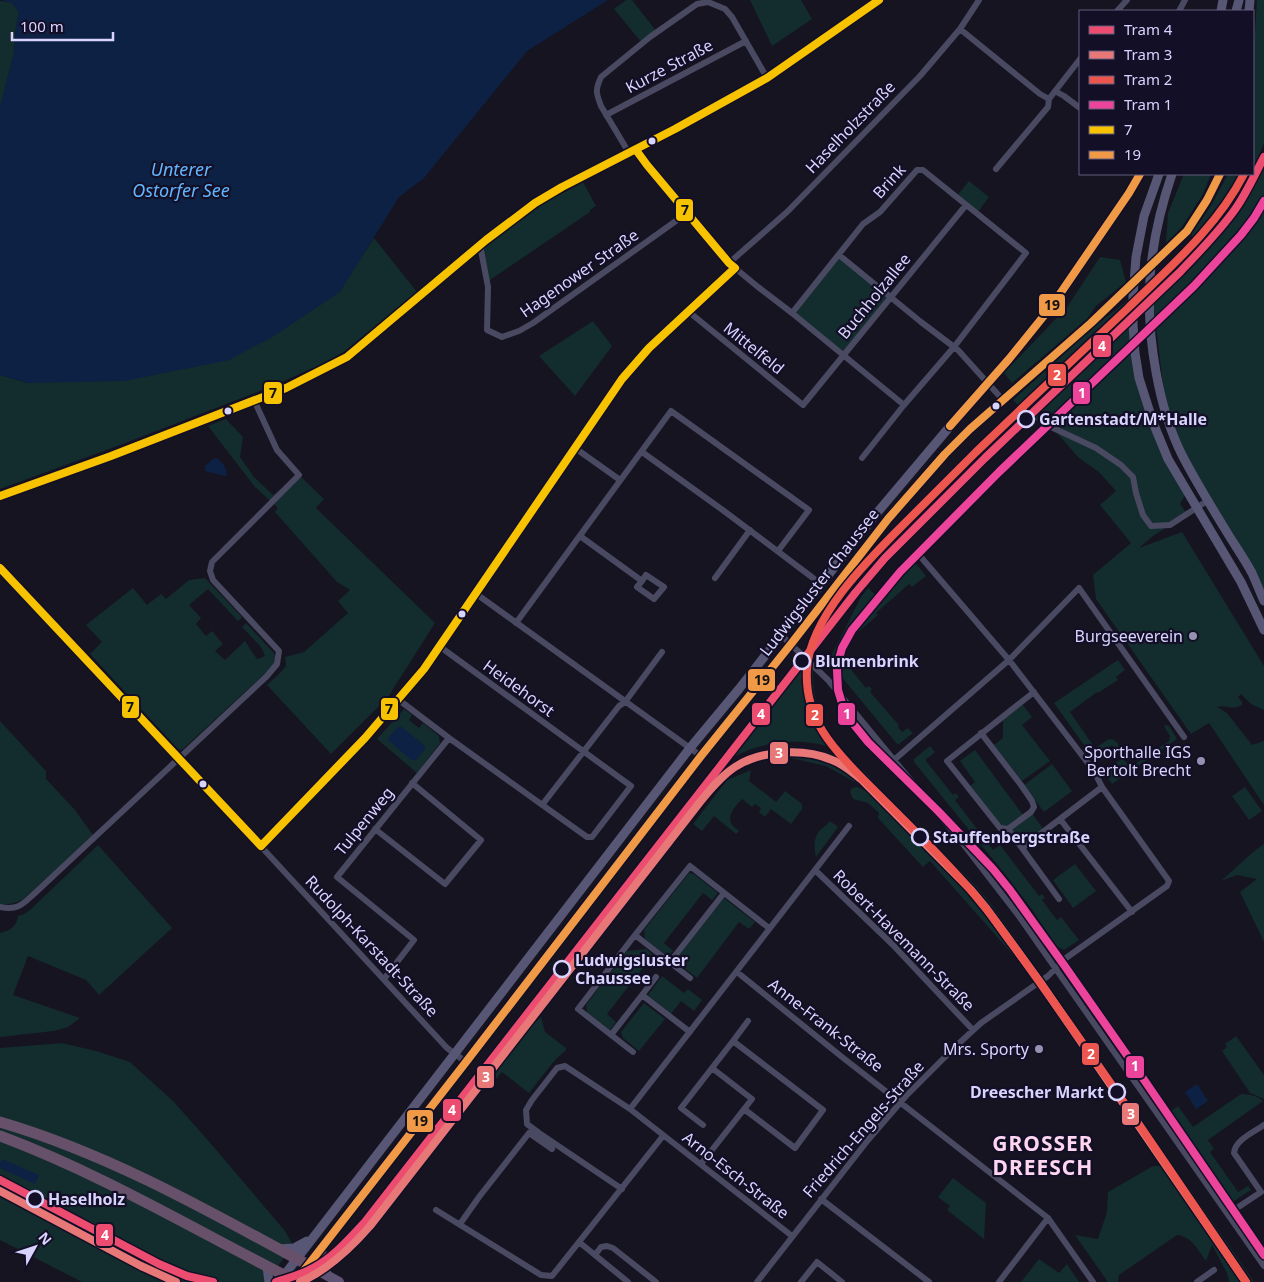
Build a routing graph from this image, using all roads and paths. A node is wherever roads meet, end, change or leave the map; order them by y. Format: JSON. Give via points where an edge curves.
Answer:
{"nodes":[{"id":1,"x":879,"y":0,"type":"edge"},
{"id":2,"x":979,"y":0,"type":"edge"},
{"id":3,"x":1127,"y":0,"type":"edge"},
{"id":4,"x":1118,"y":10,"type":"edge"},
{"id":5,"x":960,"y":29,"type":"junction"},
{"id":6,"x":746,"y":41,"type":"junction"},
{"id":7,"x":1079,"y":60,"type":"edge"},
{"id":8,"x":767,"y":78,"type":"junction"},
{"id":9,"x":1056,"y":91,"type":"junction"},
{"id":10,"x":1049,"y":99,"type":"junction"},
{"id":11,"x":1079,"y":107,"type":"edge"},
{"id":12,"x":606,"y":115,"type":"junction"},
{"id":13,"x":636,"y":150,"type":"junction"},
{"id":14,"x":629,"y":153,"type":"junction"},
{"id":15,"x":996,"y":169,"type":"dead end"},
{"id":16,"x":1139,"y":175,"type":"edge"},
{"id":17,"x":1159,"y":175,"type":"edge"},
{"id":18,"x":1172,"y":175,"type":"edge"},
{"id":19,"x":1220,"y":175,"type":"edge"},
{"id":20,"x":966,"y":205,"type":"junction"},
{"id":21,"x":687,"y":213,"type":"junction"},
{"id":22,"x":480,"y":245,"type":"junction"},
{"id":23,"x":839,"y":255,"type":"junction"},
{"id":24,"x":729,"y":263,"type":"junction"},
{"id":25,"x":735,"y":268,"type":"junction"},
{"id":26,"x":890,"y":298,"type":"junction"},
{"id":27,"x":688,"y":312,"type":"junction"},
{"id":28,"x":792,"y":313,"type":"junction"},
{"id":29,"x":954,"y":347,"type":"junction"},
{"id":30,"x":844,"y":355,"type":"junction"},
{"id":31,"x":987,"y":383,"type":"junction"},
{"id":32,"x":254,"y":400,"type":"junction"},
{"id":33,"x":1003,"y":400,"type":"junction"},
{"id":34,"x":803,"y":405,"type":"joint"},
{"id":35,"x":904,"y":405,"type":"junction"},
{"id":36,"x":1051,"y":427,"type":"dead end"},
{"id":37,"x":575,"y":448,"type":"junction"},
{"id":38,"x":642,"y":452,"type":"junction"},
{"id":39,"x":862,"y":458,"type":"dead end"},
{"id":40,"x":620,"y":480,"type":"junction"},
{"id":41,"x":0,"y":496,"type":"edge"},
{"id":42,"x":1207,"y":501,"type":"junction"},
{"id":43,"x":1196,"y":508,"type":"junction"},
{"id":44,"x":750,"y":530,"type":"junction"},
{"id":45,"x":580,"y":536,"type":"junction"},
{"id":46,"x":778,"y":551,"type":"junction"},
{"id":47,"x":920,"y":556,"type":"dead end"},
{"id":48,"x":0,"y":568,"type":"edge"},
{"id":49,"x":715,"y":578,"type":"dead end"},
{"id":50,"x":642,"y":581,"type":"dead end"},
{"id":51,"x":821,"y":584,"type":"junction"},
{"id":52,"x":475,"y":593,"type":"junction"},
{"id":53,"x":1264,"y":601,"type":"edge"},
{"id":54,"x":516,"y":623,"type":"junction"},
{"id":55,"x":1264,"y":630,"type":"edge"},
{"id":56,"x":781,"y":635,"type":"junction"},
{"id":57,"x":791,"y":644,"type":"junction"},
{"id":58,"x":439,"y":646,"type":"junction"},
{"id":59,"x":662,"y":652,"type":"dead end"},
{"id":60,"x":1009,"y":660,"type":"junction"},
{"id":61,"x":1034,"y":692,"type":"junction"},
{"id":62,"x":399,"y":700,"type":"junction"},
{"id":63,"x":625,"y":702,"type":"junction"},
{"id":64,"x":982,"y":733,"type":"junction"},
{"id":65,"x":1184,"y":737,"type":"dead end"},
{"id":66,"x":449,"y":738,"type":"junction"},
{"id":67,"x":690,"y":748,"type":"junction"},
{"id":68,"x":584,"y":751,"type":"junction"},
{"id":69,"x":701,"y":756,"type":"junction"},
{"id":70,"x":180,"y":759,"type":"junction"},
{"id":71,"x":894,"y":760,"type":"junction"},
{"id":72,"x":412,"y":783,"type":"junction"},
{"id":73,"x":1102,"y":787,"type":"junction"},
{"id":74,"x":542,"y":805,"type":"junction"},
{"id":75,"x":1060,"y":819,"type":"junction"},
{"id":76,"x":849,"y":826,"type":"dead end"},
{"id":77,"x":376,"y":829,"type":"junction"},
{"id":78,"x":1008,"y":829,"type":"junction"},
{"id":79,"x":261,"y":846,"type":"junction"},
{"id":80,"x":1022,"y":848,"type":"junction"},
{"id":81,"x":815,"y":870,"type":"junction"},
{"id":82,"x":724,"y":893,"type":"junction"},
{"id":83,"x":1060,"y":899,"type":"dead end"},
{"id":84,"x":0,"y":907,"type":"edge"},
{"id":85,"x":1132,"y":912,"type":"junction"},
{"id":86,"x":769,"y":928,"type":"junction"},
{"id":87,"x":635,"y":935,"type":"junction"},
{"id":88,"x":670,"y":962,"type":"junction"},
{"id":89,"x":1056,"y":968,"type":"junction"},
{"id":90,"x":737,"y":972,"type":"junction"},
{"id":91,"x":656,"y":977,"type":"dead end"},
{"id":92,"x":690,"y":978,"type":"dead end"},
{"id":93,"x":384,"y":979,"type":"junction"},
{"id":94,"x":642,"y":995,"type":"junction"},
{"id":95,"x":748,"y":1021,"type":"dead end"},
{"id":96,"x":973,"y":1030,"type":"junction"},
{"id":97,"x":690,"y":1032,"type":"junction"},
{"id":98,"x":611,"y":1035,"type":"junction"},
{"id":99,"x":733,"y":1041,"type":"junction"},
{"id":100,"x":633,"y":1052,"type":"dead end"},
{"id":101,"x":455,"y":1054,"type":"junction"},
{"id":102,"x":466,"y":1062,"type":"junction"},
{"id":103,"x":712,"y":1068,"type":"junction"},
{"id":104,"x":901,"y":1102,"type":"junction"},
{"id":105,"x":630,"y":1109,"type":"junction"},
{"id":106,"x":744,"y":1109,"type":"junction"},
{"id":107,"x":0,"y":1122,"type":"edge"},
{"id":108,"x":703,"y":1125,"type":"dead end"},
{"id":109,"x":1264,"y":1125,"type":"edge"},
{"id":110,"x":0,"y":1136,"type":"edge"},
{"id":111,"x":663,"y":1136,"type":"junction"},
{"id":112,"x":552,"y":1149,"type":"dead end"},
{"id":113,"x":701,"y":1164,"type":"junction"},
{"id":114,"x":622,"y":1189,"type":"junction"},
{"id":115,"x":1262,"y":1191,"type":"edge"},
{"id":116,"x":821,"y":1199,"type":"junction"},
{"id":117,"x":436,"y":1210,"type":"dead end"},
{"id":118,"x":1228,"y":1214,"type":"junction"},
{"id":119,"x":1048,"y":1218,"type":"junction"},
{"id":120,"x":460,"y":1224,"type":"junction"},
{"id":121,"x":792,"y":1236,"type":"junction"},
{"id":122,"x":312,"y":1238,"type":"junction"},
{"id":123,"x":579,"y":1242,"type":"junction"},
{"id":124,"x":322,"y":1247,"type":"junction"},
{"id":125,"x":278,"y":1249,"type":"junction"},
{"id":126,"x":595,"y":1255,"type":"junction"},
{"id":127,"x":296,"y":1259,"type":"junction"},
{"id":128,"x":308,"y":1265,"type":"junction"},
{"id":129,"x":1264,"y":1266,"type":"edge"},
{"id":130,"x":267,"y":1267,"type":"junction"},
{"id":131,"x":1214,"y":1270,"type":"dead end"},
{"id":132,"x":328,"y":1276,"type":"junction"},
{"id":133,"x":281,"y":1279,"type":"edge"},
{"id":134,"x":269,"y":1282,"type":"edge"},
{"id":135,"x":297,"y":1282,"type":"edge"},
{"id":136,"x":339,"y":1282,"type":"edge"},
{"id":137,"x":628,"y":1282,"type":"edge"},
{"id":138,"x":656,"y":1282,"type":"edge"},
{"id":139,"x":757,"y":1282,"type":"edge"},
{"id":140,"x":801,"y":1282,"type":"edge"},
{"id":141,"x":842,"y":1282,"type":"edge"},
{"id":142,"x":929,"y":1282,"type":"edge"},
{"id":143,"x":999,"y":1282,"type":"edge"},
{"id":144,"x":1093,"y":1282,"type":"edge"},
{"id":145,"x":1197,"y":1282,"type":"edge"}],
"edges":[{"from":1,"to":8,"type":"street"},
{"from":2,"to":5,"type":"street","name":"Haselholzstraße"},
{"from":3,"to":4,"type":"street"},
{"from":5,"to":10,"type":"street"},
{"from":5,"to":24,"type":"street","name":"Haselholzstraße","via":[[920,76],[787,212]]},
{"from":6,"to":8,"type":"street"},
{"from":6,"to":12,"type":"street","name":"Kurze Straße"},
{"from":6,"to":12,"type":"street","via":[[725,9],[708,2],[697,4],[650,36],[601,77],[596,93]]},
{"from":7,"to":9,"type":"street"},
{"from":8,"to":13,"type":"street"},
{"from":9,"to":10,"type":"street"},
{"from":9,"to":11,"type":"street"},
{"from":10,"to":15,"type":"street","via":[[1048,107]]},
{"from":12,"to":14,"type":"street"},
{"from":13,"to":14,"type":"street"},
{"from":13,"to":21,"type":"street"},
{"from":14,"to":22,"type":"street","via":[[535,203]]},
{"from":16,"to":31,"type":"street","name":"Ludwigsluster Chaussee","via":[[1051,307]]},
{"from":17,"to":43,"type":"street","via":[[1144,216],[1136,256],[1133,296],[1135,353],[1154,425],[1168,459]]},
{"from":18,"to":42,"type":"street","via":[[1160,212],[1151,260],[1151,341],[1167,419]]},
{"from":19,"to":33,"type":"street","name":"Ludwigsluster Chaussee","via":[[1186,231],[1091,323]]},
{"from":20,"to":23,"type":"street","name":"Brink","via":[[924,170],[917,170],[880,212],[863,224]]},
{"from":20,"to":26,"type":"street","name":"Buchholzallee"},
{"from":20,"to":29,"type":"street","name":"Brink","via":[[1026,254]]},
{"from":21,"to":22,"type":"street","name":"Hagenower Straße","via":[[533,323],[502,337],[487,330],[488,287]]},
{"from":21,"to":24,"type":"street"},
{"from":22,"to":32,"type":"street","via":[[347,357],[286,388]]},
{"from":23,"to":26,"type":"street"},
{"from":23,"to":28,"type":"street","name":"Brink"},
{"from":24,"to":25,"type":"street"},
{"from":25,"to":27,"type":"street"},
{"from":25,"to":28,"type":"street"},
{"from":26,"to":29,"type":"street"},
{"from":26,"to":30,"type":"street","name":"Buchholzallee"},
{"from":27,"to":34,"type":"street","name":"Mittelfeld"},
{"from":27,"to":37,"type":"street","via":[[649,348],[622,379]]},
{"from":28,"to":30,"type":"street"},
{"from":29,"to":31,"type":"street"},
{"from":29,"to":35,"type":"street"},
{"from":30,"to":34,"type":"street","name":"Buchholzallee"},
{"from":30,"to":35,"type":"street"},
{"from":31,"to":33,"type":"street"},
{"from":31,"to":51,"type":"street","name":"Ludwigsluster Chaussee"},
{"from":32,"to":41,"type":"street"},
{"from":32,"to":70,"type":"street","via":[[277,450],[299,475],[212,562],[210,571],[213,580],[279,651],[277,664]]},
{"from":33,"to":57,"type":"street","name":"Ludwigsluster Chaussee","via":[[964,436],[888,518]]},
{"from":35,"to":39,"type":"street"},
{"from":36,"to":43,"type":"street","via":[[1096,448],[1121,465],[1133,477],[1142,515],[1151,526],[1170,525]]},
{"from":37,"to":40,"type":"street"},
{"from":37,"to":52,"type":"street"},
{"from":38,"to":40,"type":"street"},
{"from":38,"to":44,"type":"street"},
{"from":38,"to":46,"type":"street","via":[[671,412],[809,510]]},
{"from":40,"to":45,"type":"street"},
{"from":42,"to":43,"type":"street"},
{"from":42,"to":53,"type":"street","via":[[1251,572]]},
{"from":43,"to":55,"type":"street","via":[[1241,582]]},
{"from":44,"to":46,"type":"street"},
{"from":44,"to":49,"type":"street"},
{"from":45,"to":50,"type":"street"},
{"from":45,"to":54,"type":"street"},
{"from":46,"to":51,"type":"street"},
{"from":47,"to":60,"type":"street"},
{"from":48,"to":70,"type":"street","name":"Rudolph-Karstadt-Straße"},
{"from":51,"to":56,"type":"street","name":"Ludwigsluster Chaussee"},
{"from":52,"to":54,"type":"street"},
{"from":52,"to":58,"type":"street"},
{"from":54,"to":63,"type":"street"},
{"from":56,"to":57,"type":"street"},
{"from":56,"to":67,"type":"street","name":"Ludwigsluster Chaussee"},
{"from":57,"to":69,"type":"street","name":"Ludwigsluster Chaussee"},
{"from":57,"to":71,"type":"street","via":[[828,680]]},
{"from":58,"to":62,"type":"street"},
{"from":58,"to":68,"type":"street","name":"Heidehorst"},
{"from":59,"to":63,"type":"street"},
{"from":60,"to":61,"type":"street"},
{"from":60,"to":65,"type":"street","via":[[1079,588]]},
{"from":60,"to":71,"type":"street"},
{"from":61,"to":64,"type":"street"},
{"from":61,"to":73,"type":"street","via":[[1094,771]]},
{"from":62,"to":66,"type":"street"},
{"from":62,"to":79,"type":"street","via":[[343,763]]},
{"from":63,"to":67,"type":"street"},
{"from":63,"to":68,"type":"street"},
{"from":64,"to":78,"type":"street","via":[[1034,807]]},
{"from":64,"to":78,"type":"street","via":[[947,761],[1000,828]]},
{"from":66,"to":72,"type":"street","name":"Tulpenweg"},
{"from":66,"to":74,"type":"street","name":"Heidehorst"},
{"from":67,"to":69,"type":"street"},
{"from":67,"to":101,"type":"street","name":"Ludwigsluster Chaussee"},
{"from":68,"to":74,"type":"street"},
{"from":68,"to":74,"type":"street","name":"Heidehorst","via":[[631,786],[592,837],[587,837]]},
{"from":69,"to":102,"type":"street","name":"Ludwigsluster Chaussee"},
{"from":70,"to":79,"type":"street","name":"Rudolph-Karstadt-Straße"},
{"from":70,"to":84,"type":"street","via":[[27,900],[14,908]]},
{"from":71,"to":89,"type":"street","via":[[1018,915]]},
{"from":72,"to":77,"type":"street","name":"Tulpenweg"},
{"from":72,"to":77,"type":"street","via":[[481,840],[445,884]]},
{"from":73,"to":75,"type":"street"},
{"from":73,"to":85,"type":"street","name":"Friedrich-Engels-Straße","via":[[1170,881]]},
{"from":75,"to":80,"type":"street"},
{"from":75,"to":85,"type":"street"},
{"from":76,"to":81,"type":"street"},
{"from":77,"to":93,"type":"street","name":"Tulpenweg","via":[[337,877],[414,940]]},
{"from":78,"to":80,"type":"street"},
{"from":79,"to":93,"type":"street","name":"Rudolph-Karstadt-Straße"},
{"from":80,"to":83,"type":"street"},
{"from":81,"to":86,"type":"street"},
{"from":81,"to":96,"type":"street","name":"Robert-Havemann-Straße","via":[[892,944]]},
{"from":82,"to":86,"type":"street"},
{"from":82,"to":87,"type":"street","via":[[690,866]]},
{"from":82,"to":88,"type":"street"},
{"from":85,"to":89,"type":"street","name":"Friedrich-Engels-Straße"},
{"from":86,"to":90,"type":"street"},
{"from":87,"to":88,"type":"street"},
{"from":87,"to":98,"type":"street","via":[[578,1009]]},
{"from":88,"to":92,"type":"street"},
{"from":89,"to":96,"type":"street","name":"Friedrich-Engels-Straße"},
{"from":89,"to":118,"type":"street"},
{"from":90,"to":97,"type":"street"},
{"from":90,"to":104,"type":"street","name":"Anne-Frank-Straße"},
{"from":91,"to":94,"type":"street"},
{"from":93,"to":101,"type":"street","name":"Rudolph-Karstadt-Straße"},
{"from":94,"to":97,"type":"street"},
{"from":94,"to":98,"type":"street"},
{"from":95,"to":99,"type":"street"},
{"from":96,"to":104,"type":"street","name":"Friedrich-Engels-Straße"},
{"from":97,"to":105,"type":"street"},
{"from":98,"to":100,"type":"street"},
{"from":99,"to":103,"type":"street"},
{"from":99,"to":106,"type":"street","via":[[823,1110],[794,1148]]},
{"from":101,"to":102,"type":"street","name":"Rudolph-Karstadt-Straße"},
{"from":101,"to":122,"type":"street","name":"Ludwigsluster Chaussee"},
{"from":102,"to":124,"type":"street","name":"Ludwigsluster Chaussee"},
{"from":103,"to":106,"type":"street","via":[[752,1099]]},
{"from":103,"to":108,"type":"street","via":[[681,1108]]},
{"from":104,"to":116,"type":"street","name":"Friedrich-Engels-Straße"},
{"from":104,"to":119,"type":"street","name":"Anne-Frank-Straße"},
{"from":105,"to":111,"type":"street","name":"Arno-Esch-Straße"},
{"from":105,"to":114,"type":"street","name":"Arno-Esch-Straße","via":[[565,1066],[557,1068],[526,1110],[527,1124]]},
{"from":106,"to":113,"type":"street"},
{"from":107,"to":125,"type":"highway","via":[[102,1158]]},
{"from":109,"to":115,"type":"street","via":[[1239,1142],[1234,1153]]},
{"from":110,"to":130,"type":"highway","via":[[114,1186]]},
{"from":111,"to":113,"type":"street","name":"Arno-Esch-Straße"},
{"from":111,"to":114,"type":"street","name":"Arno-Esch-Straße"},
{"from":112,"to":120,"type":"street","via":[[529,1133]]},
{"from":113,"to":121,"type":"street","name":"Arno-Esch-Straße"},
{"from":114,"to":123,"type":"street"},
{"from":115,"to":118,"type":"street"},
{"from":116,"to":121,"type":"street","name":"Friedrich-Engels-Straße"},
{"from":116,"to":142,"type":"street"},
{"from":117,"to":120,"type":"street"},
{"from":118,"to":129,"type":"street"},
{"from":119,"to":143,"type":"street"},
{"from":119,"to":144,"type":"street","name":"Anne-Frank-Straße"},
{"from":120,"to":123,"type":"street","via":[[541,1275],[552,1276]]},
{"from":121,"to":139,"type":"street","name":"Friedrich-Engels-Straße"},
{"from":122,"to":125,"type":"street","via":[[294,1248]]},
{"from":122,"to":127,"type":"street","name":"Ludwigsluster Chaussee"},
{"from":123,"to":126,"type":"street"},
{"from":124,"to":128,"type":"street","name":"Ludwigsluster Chaussee"},
{"from":124,"to":132,"type":"street","via":[[322,1262]]},
{"from":125,"to":127,"type":"highway"},
{"from":126,"to":137,"type":"street"},
{"from":126,"to":138,"type":"street","via":[[601,1247],[613,1248]]},
{"from":127,"to":128,"type":"highway"},
{"from":127,"to":133,"type":"street","name":"Ludwigsluster Chaussee"},
{"from":128,"to":132,"type":"main road"},
{"from":128,"to":135,"type":"main road","name":"Ludwigsluster Chaussee"},
{"from":130,"to":133,"type":"highway"},
{"from":130,"to":134,"type":"street"},
{"from":131,"to":145,"type":"street"},
{"from":132,"to":136,"type":"main road"},
{"from":133,"to":135,"type":"main road"},
{"from":140,"to":141,"type":"street","via":[[817,1262]]}]}
